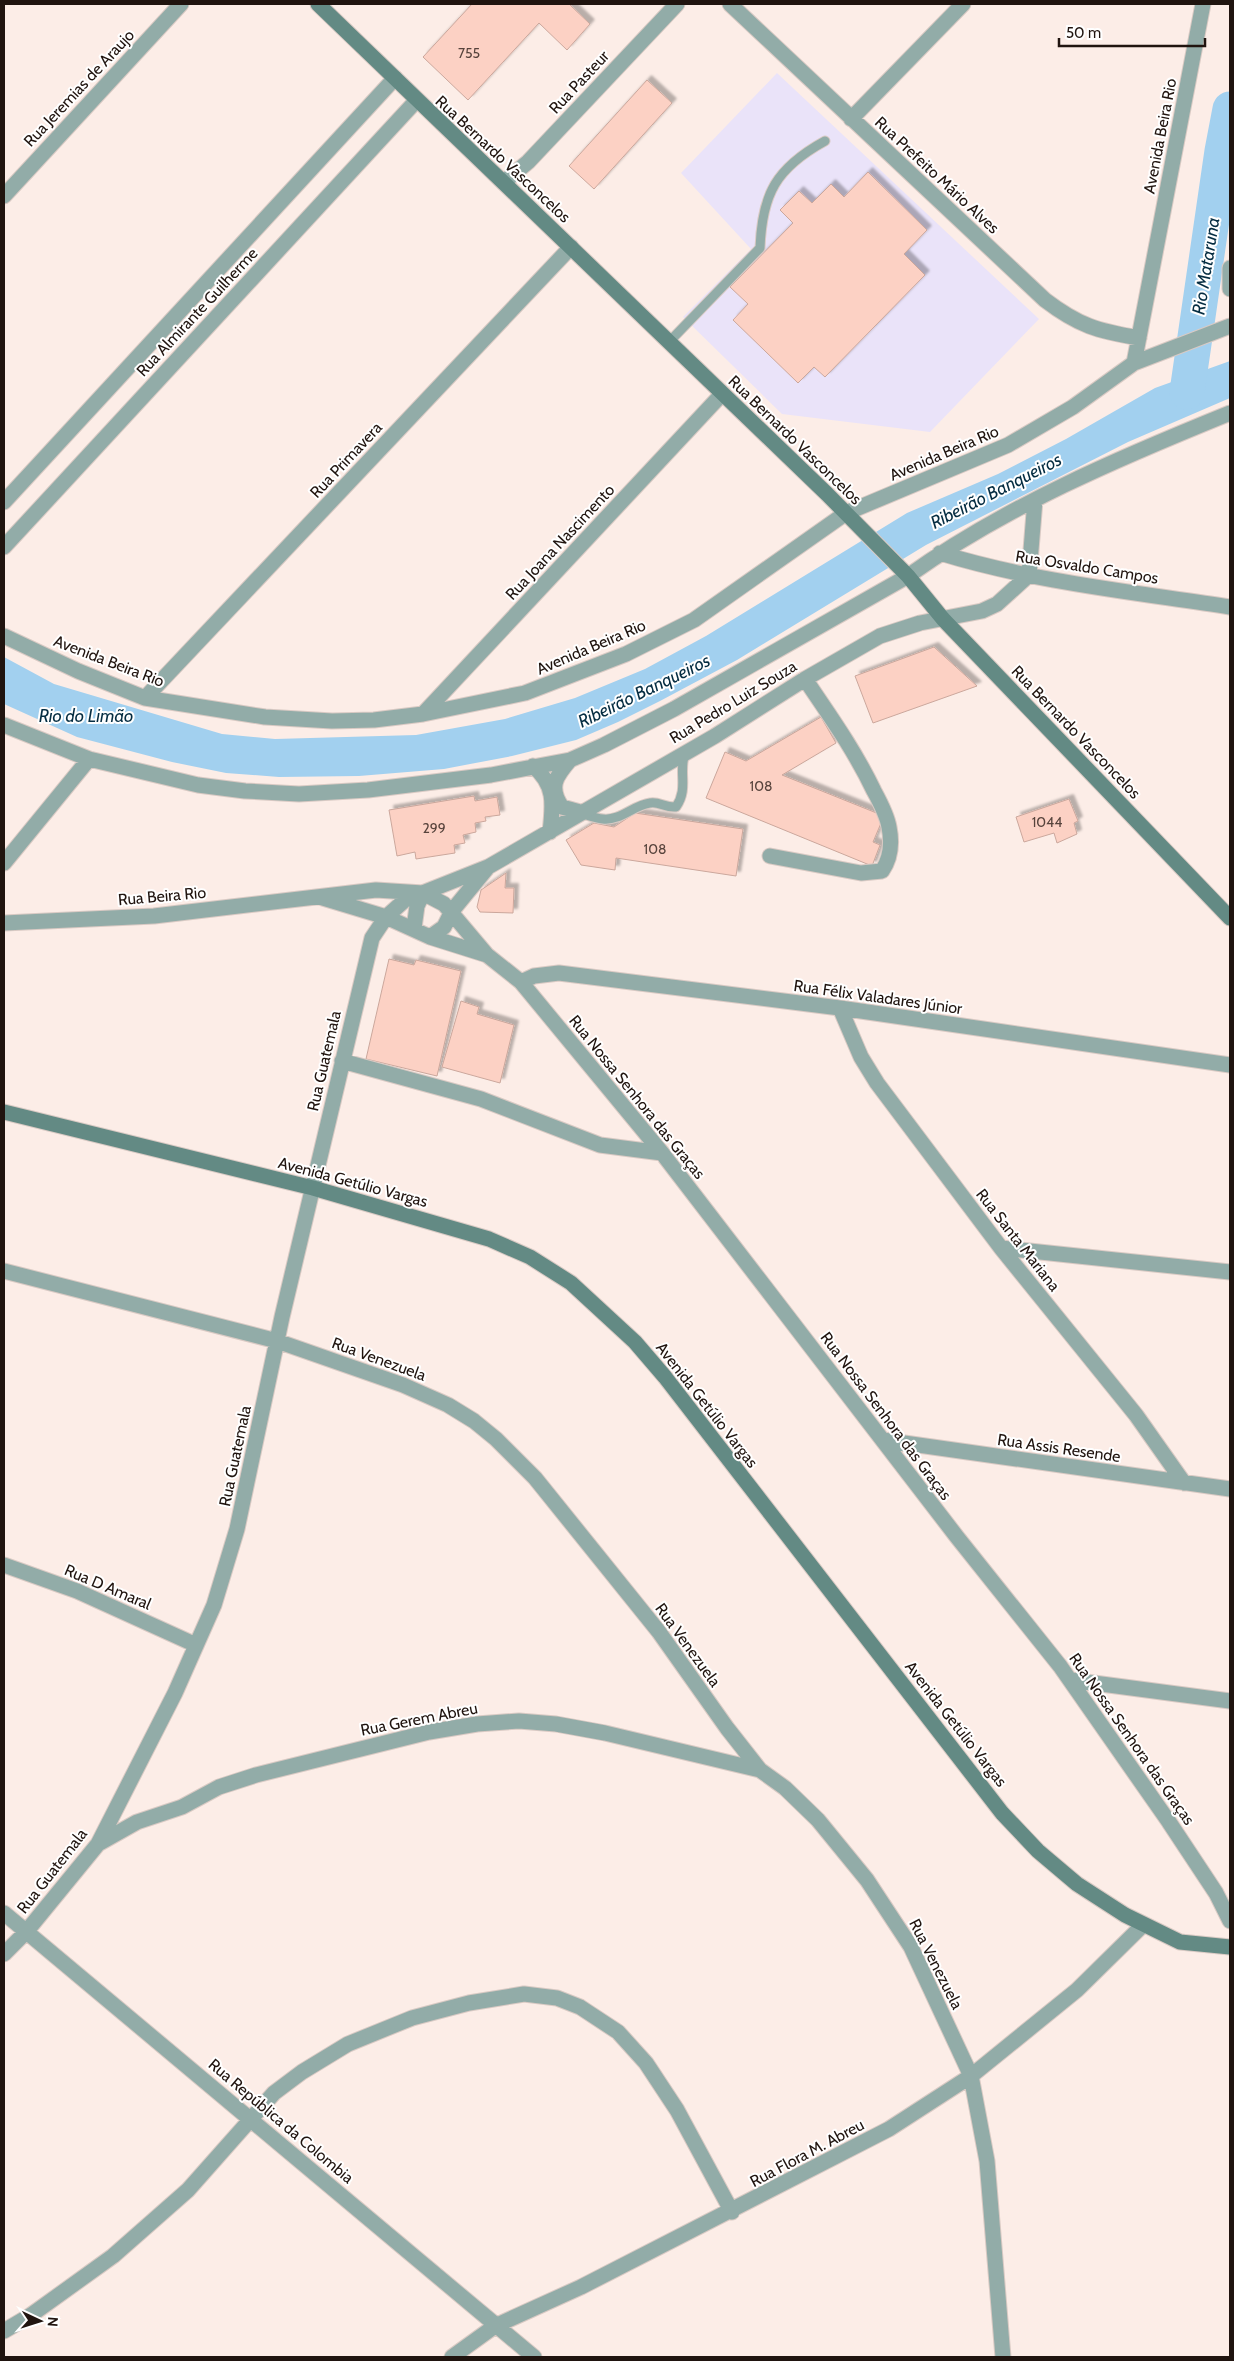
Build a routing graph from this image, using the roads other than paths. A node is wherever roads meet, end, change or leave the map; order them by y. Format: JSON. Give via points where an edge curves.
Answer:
{"nodes":[{"id":1,"x":181,"y":4,"type":"edge"},
{"id":2,"x":318,"y":4,"type":"edge"},
{"id":3,"x":676,"y":4,"type":"edge"},
{"id":4,"x":730,"y":4,"type":"edge"},
{"id":5,"x":963,"y":4,"type":"edge"},
{"id":6,"x":1203,"y":4,"type":"edge"},
{"id":7,"x":395,"y":78,"type":"junction"},
{"id":8,"x":416,"y":101,"type":"junction"},
{"id":9,"x":851,"y":119,"type":"junction"},
{"id":10,"x":825,"y":141,"type":"dead end"},
{"id":11,"x":504,"y":182,"type":"junction"},
{"id":12,"x":4,"y":196,"type":"edge"},
{"id":13,"x":571,"y":247,"type":"junction"},
{"id":14,"x":1230,"y":268,"type":"edge"},
{"id":15,"x":1230,"y":289,"type":"edge"},
{"id":16,"x":1226,"y":328,"type":"edge"},
{"id":17,"x":1139,"y":338,"type":"junction"},
{"id":18,"x":669,"y":342,"type":"junction"},
{"id":19,"x":1134,"y":363,"type":"junction"},
{"id":20,"x":722,"y":394,"type":"junction"},
{"id":21,"x":1230,"y":413,"type":"edge"},
{"id":22,"x":1035,"y":500,"type":"junction"},
{"id":23,"x":4,"y":502,"type":"edge"},
{"id":24,"x":846,"y":513,"type":"junction"},
{"id":25,"x":4,"y":547,"type":"edge"},
{"id":26,"x":940,"y":553,"type":"junction"},
{"id":27,"x":905,"y":572,"type":"junction"},
{"id":28,"x":1029,"y":575,"type":"junction"},
{"id":29,"x":1230,"y":607,"type":"edge"},
{"id":30,"x":943,"y":619,"type":"junction"},
{"id":31,"x":4,"y":636,"type":"edge"},
{"id":32,"x":805,"y":679,"type":"junction"},
{"id":33,"x":145,"y":698,"type":"junction"},
{"id":34,"x":423,"y":714,"type":"junction"},
{"id":35,"x":4,"y":725,"type":"edge"},
{"id":36,"x":694,"y":747,"type":"junction"},
{"id":37,"x":89,"y":759,"type":"junction"},
{"id":38,"x":570,"y":760,"type":"junction"},
{"id":39,"x":533,"y":766,"type":"junction"},
{"id":40,"x":580,"y":812,"type":"junction"},
{"id":41,"x":550,"y":832,"type":"junction"},
{"id":42,"x":770,"y":856,"type":"dead end"},
{"id":43,"x":4,"y":863,"type":"edge"},
{"id":44,"x":488,"y":866,"type":"junction"},
{"id":45,"x":423,"y":893,"type":"junction"},
{"id":46,"x":322,"y":898,"type":"junction"},
{"id":47,"x":452,"y":911,"type":"junction"},
{"id":48,"x":386,"y":917,"type":"junction"},
{"id":49,"x":1230,"y":918,"type":"edge"},
{"id":50,"x":4,"y":923,"type":"edge"},
{"id":51,"x":414,"y":928,"type":"junction"},
{"id":52,"x":430,"y":937,"type":"junction"},
{"id":53,"x":487,"y":955,"type":"junction"},
{"id":54,"x":521,"y":982,"type":"junction"},
{"id":55,"x":840,"y":1008,"type":"junction"},
{"id":56,"x":342,"y":1061,"type":"junction"},
{"id":57,"x":1230,"y":1065,"type":"edge"},
{"id":58,"x":4,"y":1112,"type":"edge"},
{"id":59,"x":662,"y":1153,"type":"junction"},
{"id":60,"x":313,"y":1188,"type":"junction"},
{"id":61,"x":1002,"y":1248,"type":"junction"},
{"id":62,"x":4,"y":1271,"type":"edge"},
{"id":63,"x":1230,"y":1272,"type":"edge"},
{"id":64,"x":277,"y":1341,"type":"junction"},
{"id":65,"x":883,"y":1440,"type":"junction"},
{"id":66,"x":1184,"y":1484,"type":"junction"},
{"id":67,"x":1230,"y":1489,"type":"edge"},
{"id":68,"x":4,"y":1565,"type":"edge"},
{"id":69,"x":196,"y":1645,"type":"junction"},
{"id":70,"x":1071,"y":1680,"type":"junction"},
{"id":71,"x":1230,"y":1701,"type":"edge"},
{"id":72,"x":760,"y":1770,"type":"junction"},
{"id":73,"x":98,"y":1844,"type":"junction"},
{"id":74,"x":4,"y":1913,"type":"edge"},
{"id":75,"x":1230,"y":1921,"type":"edge"},
{"id":76,"x":1143,"y":1925,"type":"junction"},
{"id":77,"x":26,"y":1932,"type":"junction"},
{"id":78,"x":1230,"y":1947,"type":"edge"},
{"id":79,"x":4,"y":1954,"type":"edge"},
{"id":80,"x":971,"y":2076,"type":"junction"},
{"id":81,"x":251,"y":2118,"type":"junction"},
{"id":82,"x":732,"y":2212,"type":"junction"},
{"id":83,"x":495,"y":2326,"type":"junction"},
{"id":84,"x":4,"y":2331,"type":"edge"},
{"id":85,"x":1001,"y":2356,"type":"edge"},
{"id":86,"x":452,"y":2357,"type":"edge"},
{"id":87,"x":534,"y":2357,"type":"edge"}],
"edges":[{"from":1,"to":12,"type":"street","name":"Rua Jeremias de Araujo"},
{"from":2,"to":7,"type":"main road","name":"Rua Bernardo Vasconcelos"},
{"from":3,"to":11,"type":"street","name":"Rua Pasteur","via":[[528,162]]},
{"from":4,"to":9,"type":"street","name":"Rua Prefeito Mário Alves"},
{"from":5,"to":9,"type":"street"},
{"from":6,"to":17,"type":"street","name":"Avenida Beira Rio"},
{"from":7,"to":8,"type":"main road","name":"Rua Bernardo Vasconcelos"},
{"from":7,"to":23,"type":"street","name":"Rua Almirante Guilherme"},
{"from":8,"to":11,"type":"main road","name":"Rua Bernardo Vasconcelos"},
{"from":8,"to":25,"type":"street","name":"Rua Almirante Guilherme"},
{"from":9,"to":17,"type":"street","name":"Rua Prefeito Mário Alves","via":[[1067,317],[1087,327]]},
{"from":10,"to":18,"type":"lane","via":[[800,155],[770,190],[761,221],[760,248]]},
{"from":11,"to":13,"type":"main road","name":"Rua Bernardo Vasconcelos"},
{"from":13,"to":18,"type":"main road","name":"Rua Bernardo Vasconcelos"},
{"from":13,"to":33,"type":"street","name":"Rua Primavera"},
{"from":14,"to":15,"type":"street"},
{"from":16,"to":19,"type":"street","name":"Avenida Beira Rio"},
{"from":17,"to":19,"type":"street","name":"Avenida Beira Rio"},
{"from":18,"to":20,"type":"main road","name":"Rua Bernardo Vasconcelos"},
{"from":19,"to":24,"type":"street","name":"Avenida Beira Rio","via":[[1073,407],[1008,445]]},
{"from":20,"to":24,"type":"main road","name":"Rua Bernardo Vasconcelos"},
{"from":20,"to":34,"type":"street","name":"Rua Joana Nascimento"},
{"from":21,"to":22,"type":"street","via":[[1156,443]]},
{"from":22,"to":26,"type":"street"},
{"from":22,"to":28,"type":"street"},
{"from":24,"to":27,"type":"main road","name":"Rua Bernardo Vasconcelos"},
{"from":24,"to":34,"type":"street","name":"Avenida Beira Rio","via":[[694,620],[626,654],[525,693]]},
{"from":26,"to":27,"type":"street"},
{"from":26,"to":28,"type":"street","name":"Rua Osvaldo Campos"},
{"from":27,"to":30,"type":"main road","name":"Rua Bernardo Vasconcelos"},
{"from":27,"to":38,"type":"street","via":[[674,709]]},
{"from":28,"to":29,"type":"street","name":"Rua Osvaldo Campos"},
{"from":28,"to":30,"type":"street","name":"Rua Pedro Luiz Souza","via":[[997,604],[982,611]]},
{"from":30,"to":32,"type":"street","name":"Rua Pedro Luiz Souza","via":[[880,636]]},
{"from":30,"to":49,"type":"main road","name":"Rua Bernardo Vasconcelos"},
{"from":31,"to":33,"type":"street","name":"Avenida Beira Rio"},
{"from":32,"to":36,"type":"street","name":"Rua Pedro Luiz Souza"},
{"from":32,"to":42,"type":"street","via":[[860,763],[889,825],[891,849],[882,871],[862,873]]},
{"from":33,"to":34,"type":"street","name":"Avenida Beira Rio","via":[[265,717],[340,721]]},
{"from":35,"to":37,"type":"street"},
{"from":36,"to":40,"type":"street","name":"Rua Pedro Luiz Souza"},
{"from":36,"to":40,"type":"lane","via":[[684,753],[683,798],[676,808],[650,803],[616,818],[603,820]]},
{"from":37,"to":39,"type":"street","via":[[198,785],[299,794],[421,785]]},
{"from":37,"to":43,"type":"street"},
{"from":38,"to":39,"type":"street"},
{"from":38,"to":40,"type":"street","via":[[557,775],[554,790],[562,807]]},
{"from":39,"to":41,"type":"street","via":[[544,774],[551,791]]},
{"from":40,"to":41,"type":"street","name":"Rua Pedro Luiz Souza"},
{"from":41,"to":44,"type":"street","name":"Rua Beira Rio"},
{"from":44,"to":45,"type":"street","name":"Rua Beira Rio"},
{"from":44,"to":47,"type":"street","name":"Rua Beira Rio"},
{"from":45,"to":46,"type":"street","name":"Rua Beira Rio","via":[[376,890]]},
{"from":45,"to":47,"type":"street","name":"Rua Beira Rio"},
{"from":45,"to":48,"type":"street","name":"Rua Beira Rio","via":[[405,900]]},
{"from":45,"to":51,"type":"street","via":[[417,906]]},
{"from":46,"to":48,"type":"street","name":"Rua Beira Rio"},
{"from":46,"to":50,"type":"street","name":"Rua Beira Rio","via":[[154,916]]},
{"from":47,"to":52,"type":"street","name":"Rua Beira Rio","via":[[444,927]]},
{"from":47,"to":53,"type":"street","name":"Rua Nossa Senhora das Graças"},
{"from":48,"to":51,"type":"street","name":"Rua Beira Rio"},
{"from":48,"to":56,"type":"street","name":"Rua Guatemala","via":[[372,938]]},
{"from":51,"to":52,"type":"street","name":"Rua Beira Rio"},
{"from":52,"to":53,"type":"street","name":"Rua Nossa Senhora das Graças"},
{"from":53,"to":54,"type":"street","name":"Rua Nossa Senhora das Graças"},
{"from":54,"to":55,"type":"street","name":"Rua Félix Valadares Júnior","via":[[534,976],[559,973]]},
{"from":54,"to":59,"type":"street","name":"Rua Nossa Senhora das Graças"},
{"from":55,"to":57,"type":"street","name":"Rua Félix Valadares Júnior"},
{"from":55,"to":61,"type":"street","name":"Rua Santa Mariana","via":[[861,1058],[877,1083]]},
{"from":56,"to":59,"type":"street","via":[[480,1099],[600,1145]]},
{"from":56,"to":60,"type":"street","name":"Rua Guatemala"},
{"from":58,"to":60,"type":"main road","name":"Avenida Getúlio Vargas"},
{"from":59,"to":65,"type":"street","name":"Rua Nossa Senhora das Graças"},
{"from":60,"to":64,"type":"street","name":"Rua Guatemala"},
{"from":60,"to":76,"type":"main road","name":"Avenida Getúlio Vargas","via":[[488,1239],[530,1257],[571,1283],[596,1305],[635,1342],[665,1377],[1002,1813],[1038,1851],[1077,1884]]},
{"from":61,"to":63,"type":"street"},
{"from":61,"to":66,"type":"street","name":"Rua Santa Mariana","via":[[1136,1415]]},
{"from":62,"to":64,"type":"street","name":"Rua Venezuela"},
{"from":64,"to":69,"type":"street","name":"Rua Guatemala","via":[[237,1529],[214,1605]]},
{"from":64,"to":72,"type":"street","name":"Rua Venezuela","via":[[403,1385],[439,1401],[474,1421],[496,1439],[535,1478],[659,1632]]},
{"from":65,"to":66,"type":"street","name":"Rua Assis Resende"},
{"from":65,"to":70,"type":"street","name":"Rua Nossa Senhora das Graças"},
{"from":66,"to":67,"type":"street","name":"Rua Assis Resende"},
{"from":68,"to":69,"type":"street","name":"Rua D Amaral","via":[[77,1591]]},
{"from":69,"to":73,"type":"street","name":"Rua Guatemala","via":[[158,1728]]},
{"from":70,"to":71,"type":"street"},
{"from":70,"to":75,"type":"street","name":"Rua Nossa Senhora das Graças","via":[[1216,1893]]},
{"from":72,"to":73,"type":"street","name":"Rua Gerem Abreu","via":[[605,1732],[556,1724],[519,1720],[477,1724],[429,1732],[256,1775],[219,1787],[182,1807],[137,1822]]},
{"from":72,"to":80,"type":"street","name":"Rua Venezuela","via":[[785,1788],[818,1820],[867,1880],[911,1947]]},
{"from":73,"to":77,"type":"street","name":"Rua Guatemala"},
{"from":74,"to":77,"type":"street","name":"Rua República da Colombia"},
{"from":76,"to":78,"type":"main road","name":"Avenida Getúlio Vargas","via":[[1180,1942]]},
{"from":76,"to":80,"type":"street","name":"Rua Flora M. Abreu","via":[[1077,1990]]},
{"from":77,"to":79,"type":"street","name":"Rua Guatemala"},
{"from":77,"to":81,"type":"street","name":"Rua República da Colombia"},
{"from":80,"to":82,"type":"street","name":"Rua Flora M. Abreu","via":[[889,2130]]},
{"from":80,"to":85,"type":"street","name":"Rua Venezuela","via":[[987,2161]]},
{"from":81,"to":82,"type":"street","via":[[284,2085],[348,2044],[412,2018],[469,2003],[524,1994],[557,1998],[580,2006],[618,2032],[646,2063],[677,2110]]},
{"from":81,"to":83,"type":"street","name":"Rua República da Colombia"},
{"from":81,"to":84,"type":"street","via":[[188,2190],[113,2256]]},
{"from":82,"to":83,"type":"street","name":"Rua Flora M. Abreu","via":[[582,2288]]},
{"from":83,"to":86,"type":"street","name":"Rua Flora M. Abreu"},
{"from":83,"to":87,"type":"street","name":"Rua República da Colombia"}]}
